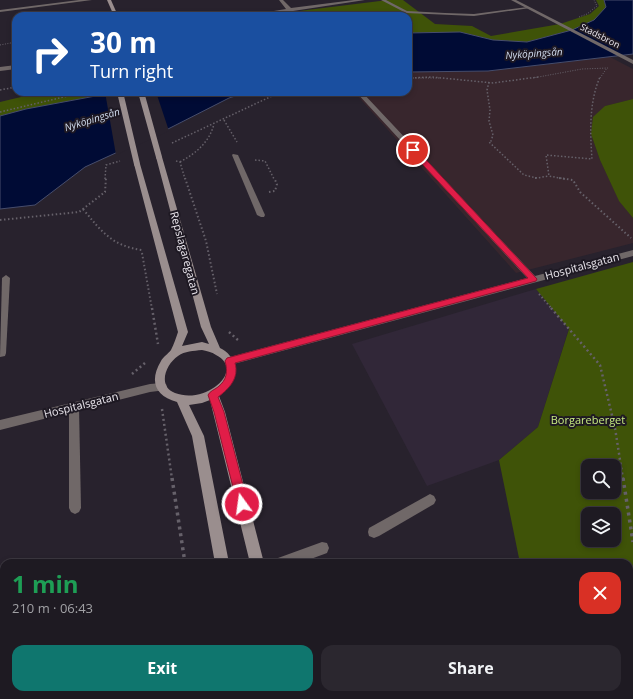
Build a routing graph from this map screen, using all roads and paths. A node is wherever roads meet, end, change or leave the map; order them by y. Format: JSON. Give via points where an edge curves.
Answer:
{"nodes":[{"id":1,"x":90,"y":0,"type":"edge"},
{"id":2,"x":108,"y":0,"type":"edge"},
{"id":3,"x":281,"y":0,"type":"edge"},
{"id":4,"x":363,"y":0,"type":"edge"},
{"id":5,"x":383,"y":0,"type":"edge"},
{"id":6,"x":513,"y":0,"type":"edge"},
{"id":7,"x":594,"y":0,"type":"edge"},
{"id":8,"x":528,"y":8,"type":"junction"},
{"id":9,"x":290,"y":10,"type":"junction"},
{"id":10,"x":0,"y":11,"type":"edge"},
{"id":11,"x":110,"y":12,"type":"edge"},
{"id":12,"x":114,"y":12,"type":"edge"},
{"id":13,"x":275,"y":12,"type":"edge"},
{"id":14,"x":406,"y":12,"type":"edge"},
{"id":15,"x":412,"y":12,"type":"edge"},
{"id":16,"x":559,"y":25,"type":"junction"},
{"id":17,"x":12,"y":43,"type":"edge"},
{"id":18,"x":0,"y":45,"type":"edge"},
{"id":19,"x":633,"y":62,"type":"edge"},
{"id":20,"x":614,"y":67,"type":"dead end"},
{"id":21,"x":12,"y":68,"type":"edge"},
{"id":22,"x":607,"y":68,"type":"junction"},
{"id":23,"x":0,"y":69,"type":"edge"},
{"id":24,"x":412,"y":77,"type":"edge"},
{"id":25,"x":489,"y":82,"type":"junction"},
{"id":26,"x":12,"y":88,"type":"edge"},
{"id":27,"x":0,"y":90,"type":"edge"},
{"id":28,"x":65,"y":96,"type":"edge"},
{"id":29,"x":121,"y":96,"type":"edge"},
{"id":30,"x":142,"y":96,"type":"edge"},
{"id":31,"x":272,"y":96,"type":"edge"},
{"id":32,"x":363,"y":96,"type":"edge"},
{"id":33,"x":0,"y":112,"type":"edge"},
{"id":34,"x":224,"y":120,"type":"junction"},
{"id":35,"x":214,"y":124,"type":"junction"},
{"id":36,"x":168,"y":145,"type":"dead end"},
{"id":37,"x":235,"y":155,"type":"joint"},
{"id":38,"x":172,"y":159,"type":"dead end"},
{"id":39,"x":180,"y":162,"type":"junction"},
{"id":40,"x":106,"y":165,"type":"dead end"},
{"id":41,"x":549,"y":176,"type":"junction"},
{"id":42,"x":83,"y":209,"type":"junction"},
{"id":43,"x":261,"y":215,"type":"dead end"},
{"id":44,"x":0,"y":220,"type":"edge"},
{"id":45,"x":633,"y":240,"type":"edge"},
{"id":46,"x":140,"y":243,"type":"dead end"},
{"id":47,"x":142,"y":250,"type":"junction"},
{"id":48,"x":633,"y":253,"type":"edge"},
{"id":49,"x":7,"y":278,"type":"edge"},
{"id":50,"x":533,"y":279,"type":"junction"},
{"id":51,"x":217,"y":298,"type":"dead end"},
{"id":52,"x":228,"y":329,"type":"dead end"},
{"id":53,"x":215,"y":348,"type":"junction"},
{"id":54,"x":0,"y":353,"type":"edge"},
{"id":55,"x":174,"y":354,"type":"junction"},
{"id":56,"x":257,"y":354,"type":"junction"},
{"id":57,"x":230,"y":361,"type":"junction"},
{"id":58,"x":147,"y":362,"type":"dead end"},
{"id":59,"x":161,"y":369,"type":"junction"},
{"id":60,"x":162,"y":387,"type":"junction"},
{"id":61,"x":131,"y":393,"type":"junction"},
{"id":62,"x":213,"y":395,"type":"junction"},
{"id":63,"x":181,"y":400,"type":"junction"},
{"id":64,"x":157,"y":405,"type":"dead end"},
{"id":65,"x":74,"y":407,"type":"junction"},
{"id":66,"x":0,"y":425,"type":"edge"},
{"id":67,"x":430,"y":500,"type":"dead end"},
{"id":68,"x":75,"y":508,"type":"dead end"},
{"id":69,"x":374,"y":532,"type":"dead end"},
{"id":70,"x":633,"y":542,"type":"edge"},
{"id":71,"x":322,"y":548,"type":"dead end"},
{"id":72,"x":184,"y":559,"type":"edge"},
{"id":73,"x":221,"y":559,"type":"edge"},
{"id":74,"x":256,"y":559,"type":"edge"},
{"id":75,"x":293,"y":559,"type":"edge"}],
"edges":[{"from":1,"to":10,"type":"street"},
{"from":2,"to":11,"type":"main road"},
{"from":2,"to":12,"type":"main road"},
{"from":3,"to":9,"type":"street"},
{"from":4,"to":9,"type":"street"},
{"from":5,"to":14,"type":"street"},
{"from":6,"to":8,"type":"street","name":"Stadsbron"},
{"from":7,"to":16,"type":"path","via":[[597,6],[587,14]]},
{"from":8,"to":15,"type":"street","via":[[474,15]]},
{"from":8,"to":16,"type":"street","name":"Stadsbron"},
{"from":9,"to":13,"type":"street"},
{"from":16,"to":19,"type":"street","name":"Stadsbron"},
{"from":17,"to":18,"type":"path"},
{"from":20,"to":22,"type":"path"},
{"from":21,"to":23,"type":"street"},
{"from":22,"to":25,"type":"path"},
{"from":22,"to":41,"type":"path","via":[[601,75],[595,94],[592,159],[546,155]]},
{"from":24,"to":25,"type":"path"},
{"from":25,"to":41,"type":"path","via":[[489,121],[493,135],[489,142],[524,175],[537,178]]},
{"from":26,"to":27,"type":"path"},
{"from":28,"to":33,"type":"path"},
{"from":29,"to":55,"type":"main road","name":"Repslagaregatan","bridge":true,"via":[[183,332]]},
{"from":30,"to":53,"type":"main road","name":"Repslagaregatan","bridge":true,"via":[[206,328]]},
{"from":31,"to":34,"type":"path"},
{"from":32,"to":50,"type":"street"},
{"from":34,"to":35,"type":"path"},
{"from":34,"to":37,"type":"path","via":[[242,150]]},
{"from":35,"to":36,"type":"path"},
{"from":35,"to":39,"type":"path","via":[[205,145]]},
{"from":37,"to":43,"type":"street"},
{"from":38,"to":39,"type":"path"},
{"from":39,"to":51,"type":"path","via":[[206,241]]},
{"from":40,"to":42,"type":"path","via":[[105,192]]},
{"from":41,"to":45,"type":"path","via":[[573,180],[580,192]]},
{"from":42,"to":44,"type":"path","via":[[79,212]]},
{"from":42,"to":47,"type":"path","via":[[107,238],[117,245]]},
{"from":46,"to":47,"type":"path"},
{"from":47,"to":59,"type":"path"},
{"from":48,"to":50,"type":"street","name":"Hospitalsgatan"},
{"from":49,"to":54,"type":"street"},
{"from":50,"to":56,"type":"street","name":"Hospitalsgatan"},
{"from":50,"to":70,"type":"path","via":[[536,290],[600,365],[615,428]]},
{"from":52,"to":56,"type":"path","via":[[231,335]]},
{"from":53,"to":55,"type":"main road","via":[[187,348]]},
{"from":53,"to":57,"type":"main road","via":[[224,353]]},
{"from":55,"to":59,"type":"main road"},
{"from":56,"to":57,"type":"street","name":"Hospitalsgatan"},
{"from":57,"to":62,"type":"main road","via":[[230,379]]},
{"from":58,"to":61,"type":"path","via":[[128,377]]},
{"from":59,"to":60,"type":"main road","via":[[159,378]]},
{"from":60,"to":61,"type":"street","name":"Hospitalsgatan"},
{"from":60,"to":63,"type":"main road","via":[[169,395]]},
{"from":61,"to":65,"type":"street","name":"Hospitalsgatan"},
{"from":62,"to":63,"type":"main road","via":[[197,400]]},
{"from":62,"to":74,"type":"main road"},
{"from":63,"to":73,"type":"main road","via":[[198,436]]},
{"from":64,"to":72,"type":"path","via":[[161,408]]},
{"from":65,"to":66,"type":"street","name":"Hospitalsgatan"},
{"from":65,"to":68,"type":"street"},
{"from":67,"to":69,"type":"street"},
{"from":71,"to":75,"type":"street"}]}
